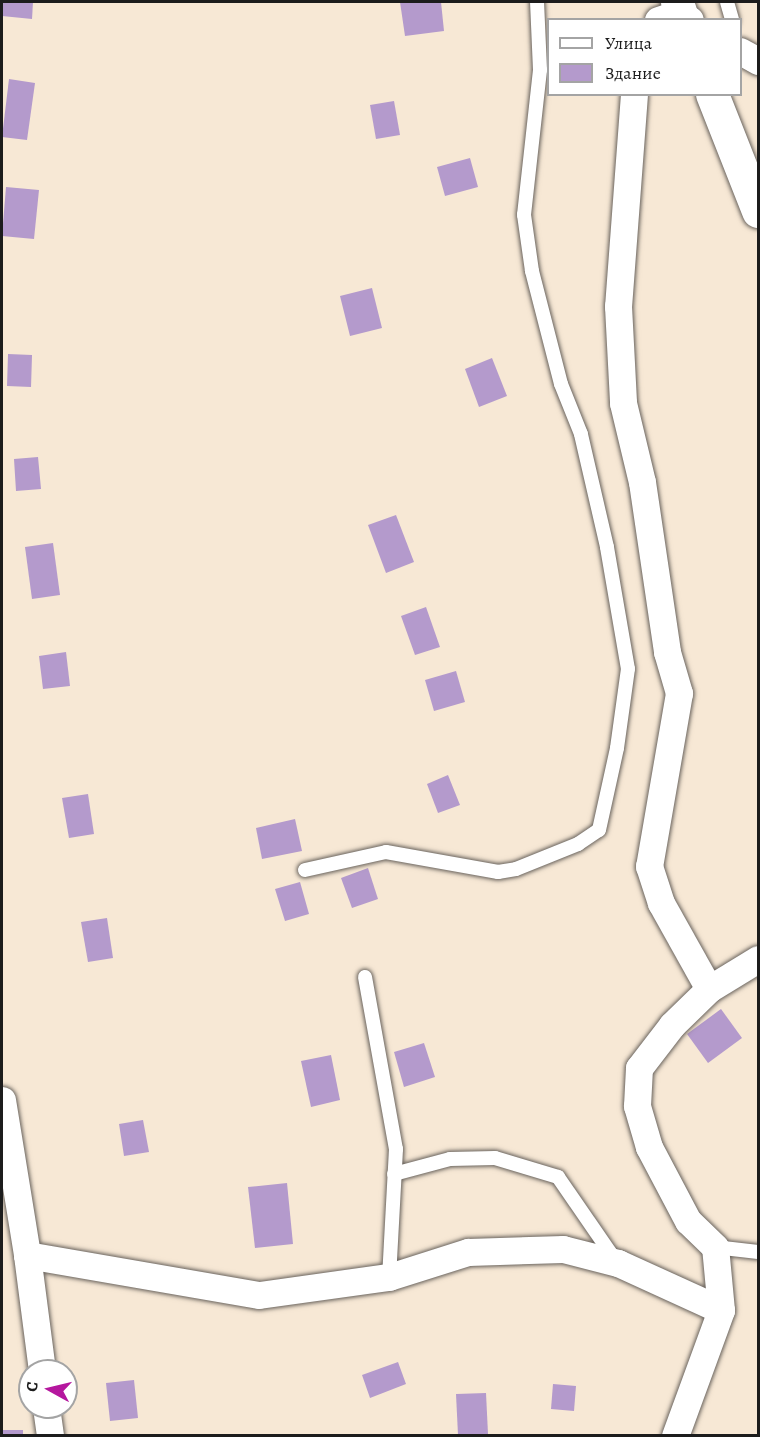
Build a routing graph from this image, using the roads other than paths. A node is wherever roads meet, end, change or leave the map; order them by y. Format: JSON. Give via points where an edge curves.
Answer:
{"nodes":[{"id":1,"x":537,"y":2,"type":"edge"},
{"id":2,"x":727,"y":2,"type":"edge"},
{"id":3,"x":731,"y":18,"type":"edge"},
{"id":4,"x":742,"y":52,"type":"edge"},
{"id":5,"x":759,"y":61,"type":"edge"},
{"id":6,"x":544,"y":68,"type":"edge"},
{"id":7,"x":634,"y":96,"type":"edge"},
{"id":8,"x":713,"y":96,"type":"edge"},
{"id":9,"x":759,"y":211,"type":"edge"},
{"id":10,"x":305,"y":870,"type":"dead end"},
{"id":11,"x":759,"y":959,"type":"edge"},
{"id":12,"x":365,"y":977,"type":"dead end"},
{"id":13,"x":709,"y":989,"type":"junction"},
{"id":14,"x":2,"y":1100,"type":"edge"},
{"id":15,"x":394,"y":1174,"type":"junction"},
{"id":16,"x":715,"y":1247,"type":"junction"},
{"id":17,"x":759,"y":1252,"type":"edge"},
{"id":18,"x":27,"y":1255,"type":"junction"},
{"id":19,"x":618,"y":1263,"type":"junction"},
{"id":20,"x":389,"y":1277,"type":"junction"},
{"id":21,"x":721,"y":1310,"type":"junction"},
{"id":22,"x":40,"y":1359,"type":"edge"},
{"id":23,"x":48,"y":1419,"type":"edge"},
{"id":24,"x":50,"y":1436,"type":"edge"},
{"id":25,"x":675,"y":1436,"type":"edge"}],
"edges":[{"from":1,"to":6,"type":"lane"},
{"from":2,"to":3,"type":"lane"},
{"from":4,"to":5,"type":"street"},
{"from":6,"to":10,"type":"lane","via":[[524,215],[530,260],[561,384],[581,434],[607,547],[628,669],[617,748],[599,830],[578,844],[516,869],[498,872],[386,852]]},
{"from":7,"to":13,"type":"street","via":[[618,306],[623,403],[642,482],[667,652],[680,693],[649,866],[661,903]]},
{"from":8,"to":9,"type":"main road"},
{"from":11,"to":13,"type":"street"},
{"from":12,"to":15,"type":"lane","via":[[396,1149]]},
{"from":13,"to":16,"type":"street","via":[[672,1025],[639,1068],[637,1107],[649,1147],[688,1221]]},
{"from":14,"to":18,"type":"street"},
{"from":15,"to":19,"type":"lane","via":[[450,1159],[495,1158],[558,1177]]},
{"from":15,"to":20,"type":"lane"},
{"from":16,"to":17,"type":"lane"},
{"from":16,"to":21,"type":"street"},
{"from":18,"to":20,"type":"street","via":[[259,1295]]},
{"from":18,"to":22,"type":"street"},
{"from":19,"to":20,"type":"street","via":[[563,1249],[468,1252]]},
{"from":19,"to":21,"type":"street"},
{"from":21,"to":25,"type":"street"},
{"from":23,"to":24,"type":"street"}]}
